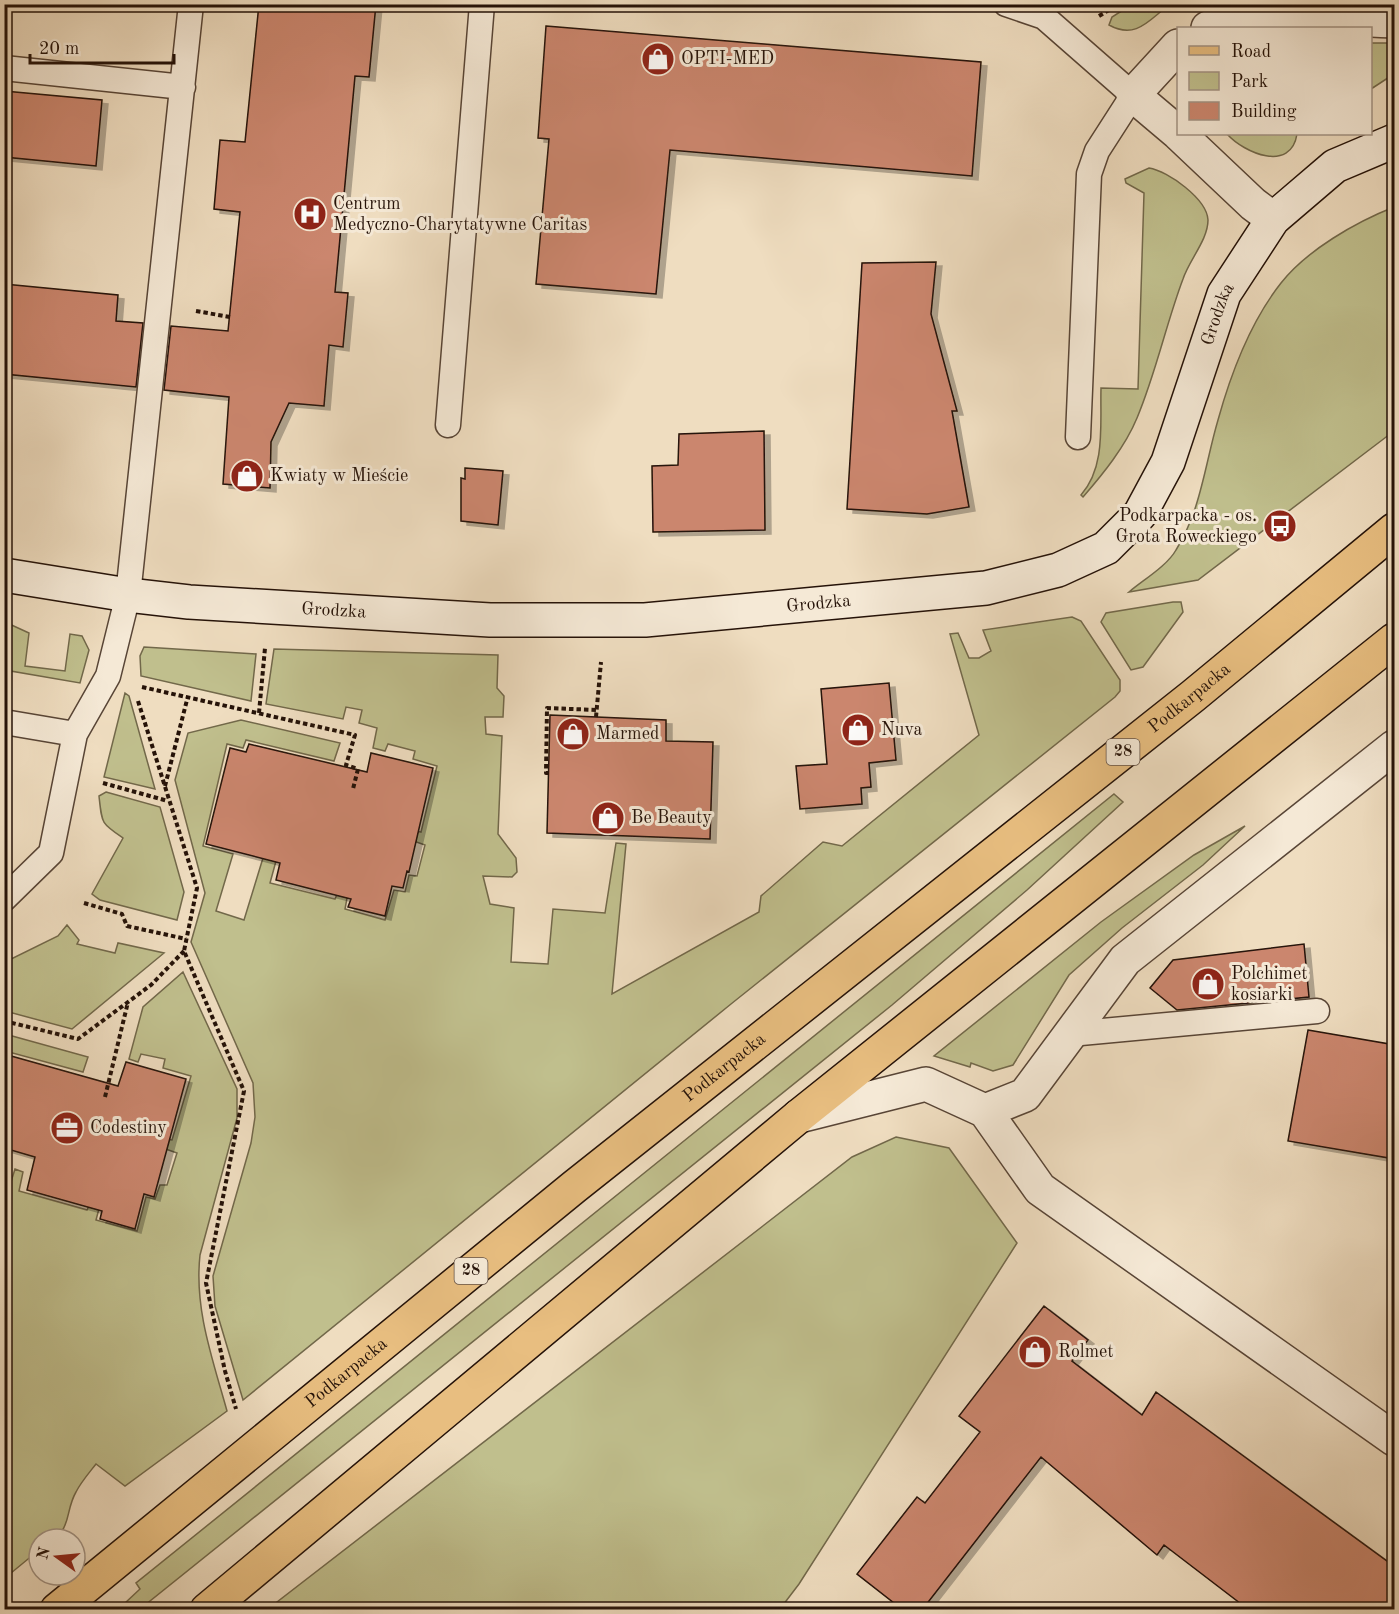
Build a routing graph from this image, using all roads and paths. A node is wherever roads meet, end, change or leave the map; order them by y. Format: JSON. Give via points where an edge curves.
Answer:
{"nodes":[{"id":1,"x":190,"y":4,"type":"edge"},
{"id":2,"x":482,"y":4,"type":"edge"},
{"id":3,"x":1006,"y":4,"type":"edge"},
{"id":4,"x":1119,"y":4,"type":"edge"},
{"id":5,"x":1089,"y":21,"type":"dead end"},
{"id":6,"x":1395,"y":21,"type":"edge"},
{"id":7,"x":1210,"y":27,"type":"edge"},
{"id":8,"x":1177,"y":48,"type":"edge"},
{"id":9,"x":4,"y":68,"type":"edge"},
{"id":10,"x":183,"y":87,"type":"junction"},
{"id":11,"x":1133,"y":94,"type":"junction"},
{"id":12,"x":1177,"y":131,"type":"edge"},
{"id":13,"x":1181,"y":135,"type":"edge"},
{"id":14,"x":1395,"y":141,"type":"edge"},
{"id":15,"x":1273,"y":219,"type":"junction"},
{"id":16,"x":186,"y":310,"type":"dead end"},
{"id":17,"x":230,"y":317,"type":"dead end"},
{"id":18,"x":447,"y":425,"type":"dead end"},
{"id":19,"x":1078,"y":437,"type":"dead end"},
{"id":20,"x":1395,"y":530,"type":"edge"},
{"id":21,"x":4,"y":575,"type":"edge"},
{"id":22,"x":128,"y":595,"type":"junction"},
{"id":23,"x":1395,"y":640,"type":"edge"},
{"id":24,"x":266,"y":642,"type":"dead end"},
{"id":25,"x":601,"y":652,"type":"dead end"},
{"id":26,"x":133,"y":685,"type":"dead end"},
{"id":27,"x":188,"y":696,"type":"junction"},
{"id":28,"x":136,"y":697,"type":"dead end"},
{"id":29,"x":597,"y":710,"type":"junction"},
{"id":30,"x":259,"y":713,"type":"junction"},
{"id":31,"x":596,"y":717,"type":"dead end"},
{"id":32,"x":4,"y":722,"type":"edge"},
{"id":33,"x":75,"y":734,"type":"junction"},
{"id":34,"x":1395,"y":747,"type":"edge"},
{"id":35,"x":549,"y":772,"type":"dead end"},
{"id":36,"x":102,"y":783,"type":"dead end"},
{"id":37,"x":164,"y":788,"type":"junction"},
{"id":38,"x":353,"y":789,"type":"dead end"},
{"id":39,"x":169,"y":802,"type":"junction"},
{"id":40,"x":4,"y":899,"type":"edge"},
{"id":41,"x":84,"y":903,"type":"dead end"},
{"id":42,"x":186,"y":939,"type":"junction"},
{"id":43,"x":184,"y":951,"type":"junction"},
{"id":44,"x":128,"y":1002,"type":"junction"},
{"id":45,"x":1317,"y":1011,"type":"dead end"},
{"id":46,"x":4,"y":1021,"type":"edge"},
{"id":47,"x":1070,"y":1034,"type":"junction"},
{"id":48,"x":105,"y":1097,"type":"dead end"},
{"id":49,"x":985,"y":1111,"type":"junction"},
{"id":50,"x":799,"y":1116,"type":"junction"},
{"id":51,"x":236,"y":1409,"type":"dead end"},
{"id":52,"x":1395,"y":1439,"type":"edge"},
{"id":53,"x":57,"y":1610,"type":"edge"},
{"id":54,"x":207,"y":1610,"type":"edge"}],
"edges":[{"from":1,"to":10,"type":"lane"},
{"from":2,"to":18,"type":"lane"},
{"from":3,"to":11,"type":"lane","via":[[1044,17]]},
{"from":4,"to":5,"type":"path"},
{"from":6,"to":7,"type":"street","via":[[1265,19],[1223,21]]},
{"from":8,"to":11,"type":"street"},
{"from":9,"to":10,"type":"lane"},
{"from":10,"to":22,"type":"lane"},
{"from":11,"to":12,"type":"street"},
{"from":11,"to":19,"type":"lane","via":[[1097,151],[1089,174]]},
{"from":13,"to":15,"type":"street","via":[[1252,204]]},
{"from":14,"to":15,"type":"street","name":"Grodzka","via":[[1335,166]]},
{"from":15,"to":22,"type":"street","name":"Grodzka","via":[[1224,294],[1168,462],[1140,514],[1107,548],[1058,570],[986,588],[645,620],[490,620]]},
{"from":16,"to":17,"type":"path"},
{"from":20,"to":53,"type":"main road","name":"Podkarpacka","number":"28","via":[[1184,703],[574,1187]]},
{"from":21,"to":22,"type":"street","name":"Grodzka"},
{"from":22,"to":33,"type":"lane","via":[[108,676]]},
{"from":23,"to":50,"type":"main road"},
{"from":24,"to":30,"type":"path"},
{"from":25,"to":29,"type":"path"},
{"from":26,"to":27,"type":"path"},
{"from":27,"to":30,"type":"path"},
{"from":27,"to":37,"type":"path"},
{"from":28,"to":37,"type":"path"},
{"from":29,"to":31,"type":"path"},
{"from":29,"to":35,"type":"path","via":[[547,708],[546,773]]},
{"from":30,"to":38,"type":"path","via":[[355,735],[346,765],[358,769]]},
{"from":32,"to":33,"type":"lane"},
{"from":33,"to":40,"type":"lane","via":[[51,853]]},
{"from":34,"to":47,"type":"street","via":[[1125,960]]},
{"from":36,"to":39,"type":"path"},
{"from":37,"to":39,"type":"path"},
{"from":39,"to":42,"type":"path","via":[[197,888]]},
{"from":41,"to":42,"type":"path","via":[[122,914],[127,926]]},
{"from":42,"to":43,"type":"path"},
{"from":43,"to":44,"type":"path"},
{"from":43,"to":51,"type":"path","via":[[244,1091],[206,1283]]},
{"from":44,"to":46,"type":"path","via":[[78,1040]]},
{"from":44,"to":48,"type":"path"},
{"from":45,"to":47,"type":"lane"},
{"from":47,"to":49,"type":"street","via":[[1025,1095]]},
{"from":49,"to":50,"type":"street","via":[[926,1084]]},
{"from":49,"to":52,"type":"street","via":[[1040,1189]]},
{"from":50,"to":54,"type":"main road"}]}
